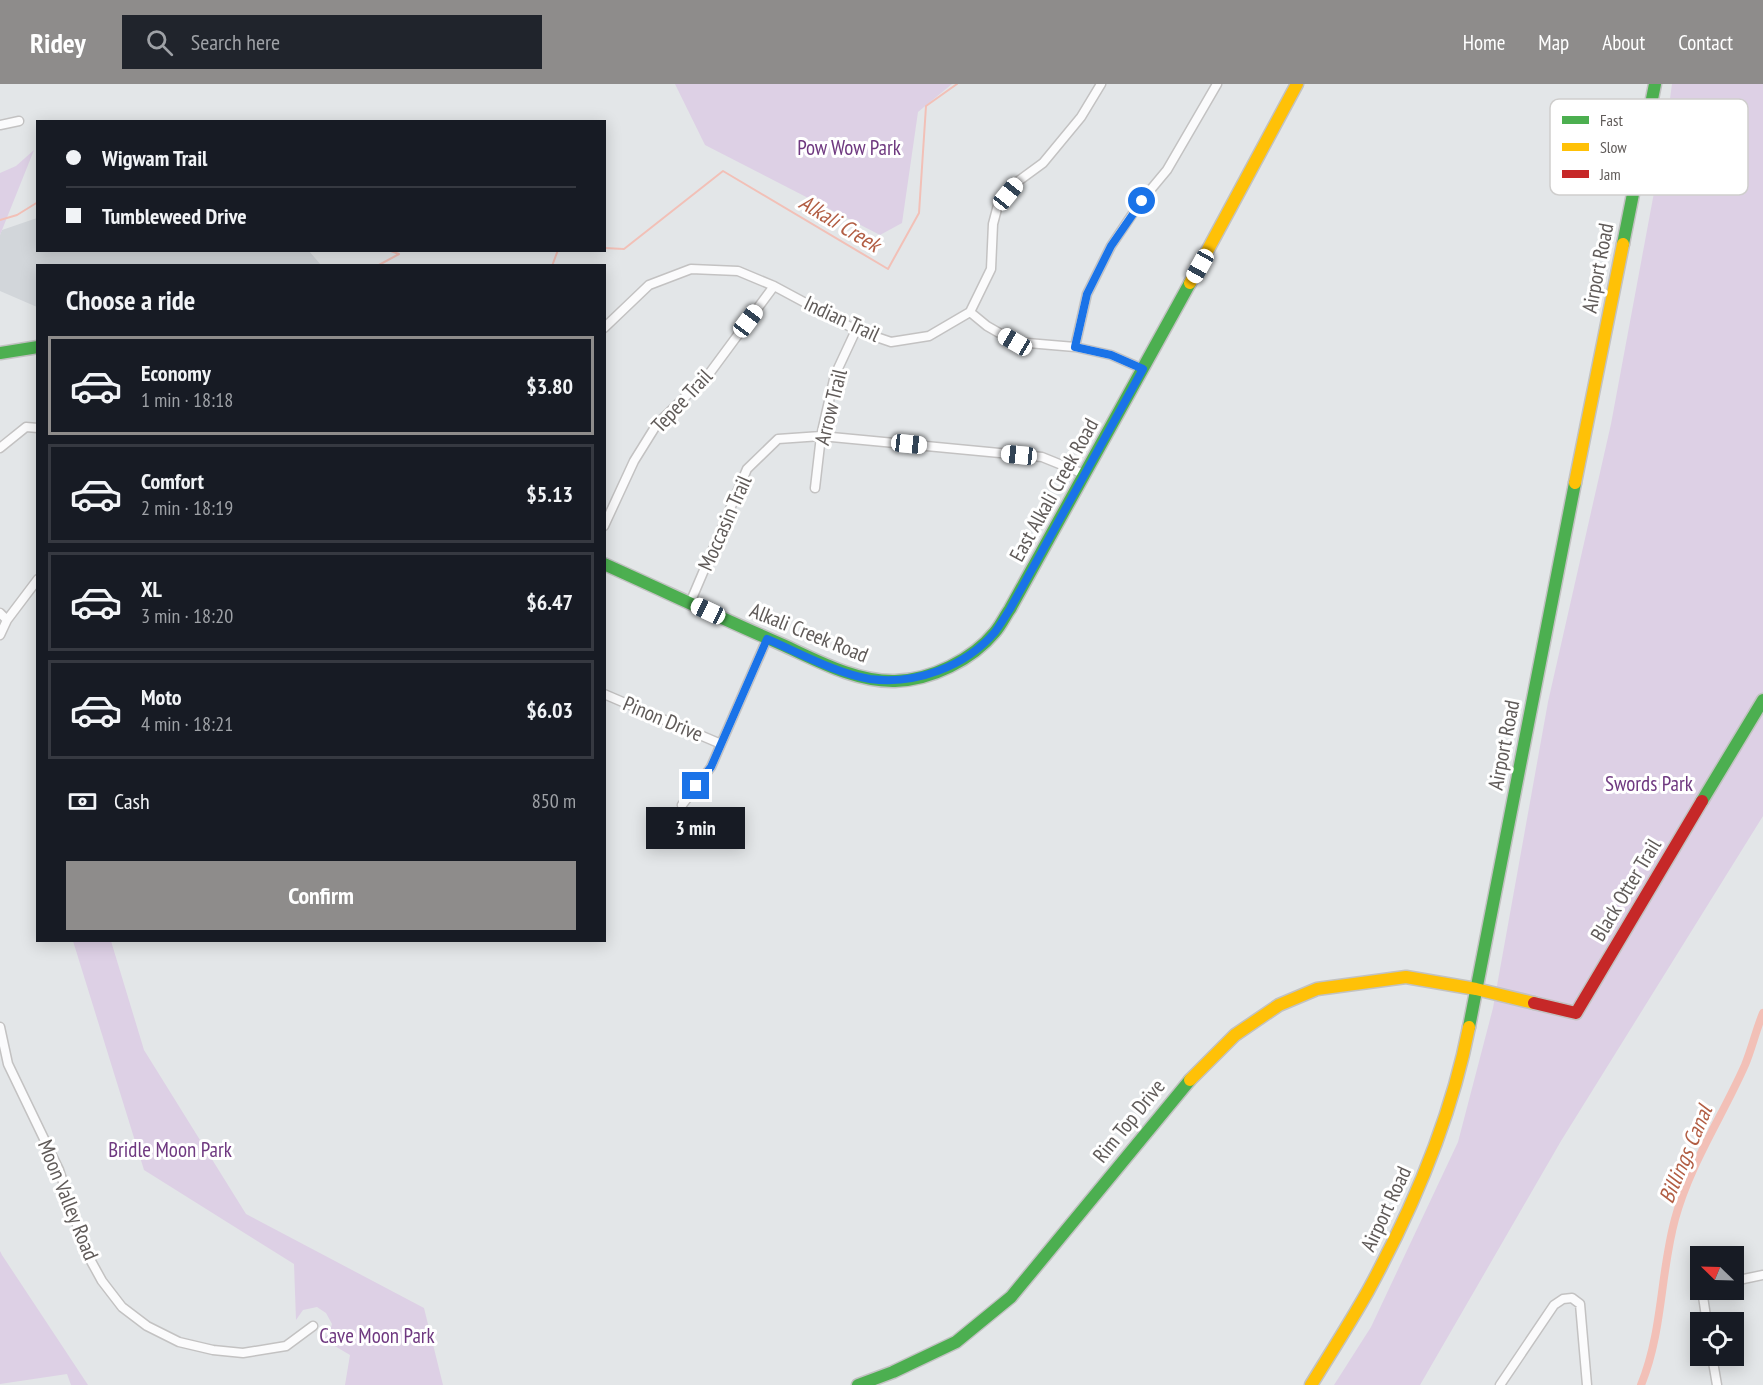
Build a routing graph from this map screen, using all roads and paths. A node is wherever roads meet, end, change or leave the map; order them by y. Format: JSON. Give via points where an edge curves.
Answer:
{"nodes":[{"id":1,"x":1101,"y":84,"type":"edge"},
{"id":2,"x":1216,"y":84,"type":"edge"},
{"id":3,"x":1297,"y":84,"type":"edge"},
{"id":4,"x":1655,"y":84,"type":"edge"},
{"id":5,"x":1652,"y":99,"type":"edge"},
{"id":6,"x":19,"y":121,"type":"dead end"},
{"id":7,"x":0,"y":125,"type":"edge"},
{"id":8,"x":1633,"y":195,"type":"edge"},
{"id":9,"x":774,"y":286,"type":"junction"},
{"id":10,"x":970,"y":312,"type":"junction"},
{"id":11,"x":606,"y":326,"type":"edge"},
{"id":12,"x":856,"y":330,"type":"junction"},
{"id":13,"x":36,"y":347,"type":"edge"},
{"id":14,"x":1075,"y":347,"type":"junction"},
{"id":15,"x":0,"y":353,"type":"edge"},
{"id":16,"x":1143,"y":369,"type":"junction"},
{"id":17,"x":36,"y":428,"type":"edge"},
{"id":18,"x":821,"y":436,"type":"junction"},
{"id":19,"x":0,"y":448,"type":"edge"},
{"id":20,"x":1084,"y":474,"type":"junction"},
{"id":21,"x":815,"y":488,"type":"dead end"},
{"id":22,"x":606,"y":522,"type":"edge"},
{"id":23,"x":606,"y":565,"type":"edge"},
{"id":24,"x":36,"y":582,"type":"edge"},
{"id":25,"x":690,"y":603,"type":"junction"},
{"id":26,"x":0,"y":613,"type":"edge"},
{"id":27,"x":8,"y":620,"type":"junction"},
{"id":28,"x":0,"y":635,"type":"edge"},
{"id":29,"x":767,"y":639,"type":"junction"},
{"id":30,"x":940,"y":671,"type":"joint"},
{"id":31,"x":606,"y":695,"type":"edge"},
{"id":32,"x":1763,"y":700,"type":"edge"},
{"id":33,"x":721,"y":744,"type":"junction"},
{"id":34,"x":682,"y":805,"type":"dead end"},
{"id":35,"x":1476,"y":989,"type":"junction"},
{"id":36,"x":0,"y":1027,"type":"edge"},
{"id":37,"x":1763,"y":1275,"type":"edge"},
{"id":38,"x":1744,"y":1279,"type":"edge"},
{"id":39,"x":313,"y":1326,"type":"dead end"},
{"id":40,"x":1714,"y":1366,"type":"edge"},
{"id":41,"x":858,"y":1385,"type":"edge"},
{"id":42,"x":1311,"y":1385,"type":"edge"},
{"id":43,"x":1500,"y":1385,"type":"edge"},
{"id":44,"x":1587,"y":1385,"type":"edge"},
{"id":45,"x":1717,"y":1385,"type":"edge"}],
"edges":[{"from":1,"to":10,"type":"street","via":[[1081,117],[1043,163],[1017,182],[998,205],[991,269]]},
{"from":2,"to":14,"type":"street","via":[[1167,170],[1111,246],[1087,294]]},
{"from":3,"to":16,"type":"main road","name":"East Alkali Creek Road"},
{"from":4,"to":5,"type":"main road","name":"Airport Road"},
{"from":6,"to":7,"type":"street"},
{"from":8,"to":35,"type":"main road","name":"Airport Road"},
{"from":9,"to":11,"type":"street","name":"Indian Trail","via":[[738,271],[691,269],[649,285]]},
{"from":9,"to":12,"type":"street","name":"Indian Trail"},
{"from":9,"to":22,"type":"street","name":"Tepee Trail","via":[[709,374],[657,424],[634,461]]},
{"from":10,"to":12,"type":"street","name":"Indian Trail","via":[[929,336],[891,342]]},
{"from":10,"to":14,"type":"street","via":[[1015,342]]},
{"from":12,"to":18,"type":"street","name":"Arrow Trail","via":[[835,375]]},
{"from":13,"to":15,"type":"main road"},
{"from":14,"to":16,"type":"street","via":[[1111,355]]},
{"from":16,"to":20,"type":"main road","name":"East Alkali Creek Road"},
{"from":17,"to":19,"type":"street","via":[[26,428]]},
{"from":18,"to":20,"type":"street","name":"Moccasin Trail","via":[[1042,457]]},
{"from":18,"to":21,"type":"street","name":"Arrow Trail"},
{"from":18,"to":25,"type":"street","name":"Moccasin Trail","via":[[778,439],[747,469]]},
{"from":20,"to":30,"type":"main road","name":"East Alkali Creek Road","via":[[994,632],[966,657]]},
{"from":23,"to":25,"type":"main road","name":"Alkali Creek Road"},
{"from":24,"to":27,"type":"street"},
{"from":25,"to":29,"type":"main road","name":"Alkali Creek Road"},
{"from":26,"to":27,"type":"street"},
{"from":27,"to":28,"type":"street"},
{"from":29,"to":30,"type":"main road","name":"Alkali Creek Road","via":[[842,671],[869,678],[895,681]]},
{"from":29,"to":33,"type":"street"},
{"from":31,"to":33,"type":"street","name":"Pinon Drive"},
{"from":32,"to":35,"type":"main road","name":"Black Otter Trail","via":[[1576,1013]]},
{"from":33,"to":34,"type":"street","via":[[711,767]]},
{"from":35,"to":41,"type":"main road","name":"Rim Top Drive","via":[[1406,977],[1317,989],[1279,1005],[1235,1035],[1185,1084],[1011,1297],[956,1342]]},
{"from":35,"to":42,"type":"main road","name":"Airport Road","via":[[1441,1132],[1420,1186],[1368,1291]]},
{"from":36,"to":39,"type":"street","name":"Moon Valley Road","via":[[8,1064],[59,1170],[86,1252],[122,1307],[147,1326],[179,1342],[243,1353],[286,1346]]},
{"from":37,"to":38,"type":"street"},
{"from":40,"to":45,"type":"street"},
{"from":43,"to":44,"type":"street","via":[[1554,1305],[1572,1298],[1580,1304]]}]}
